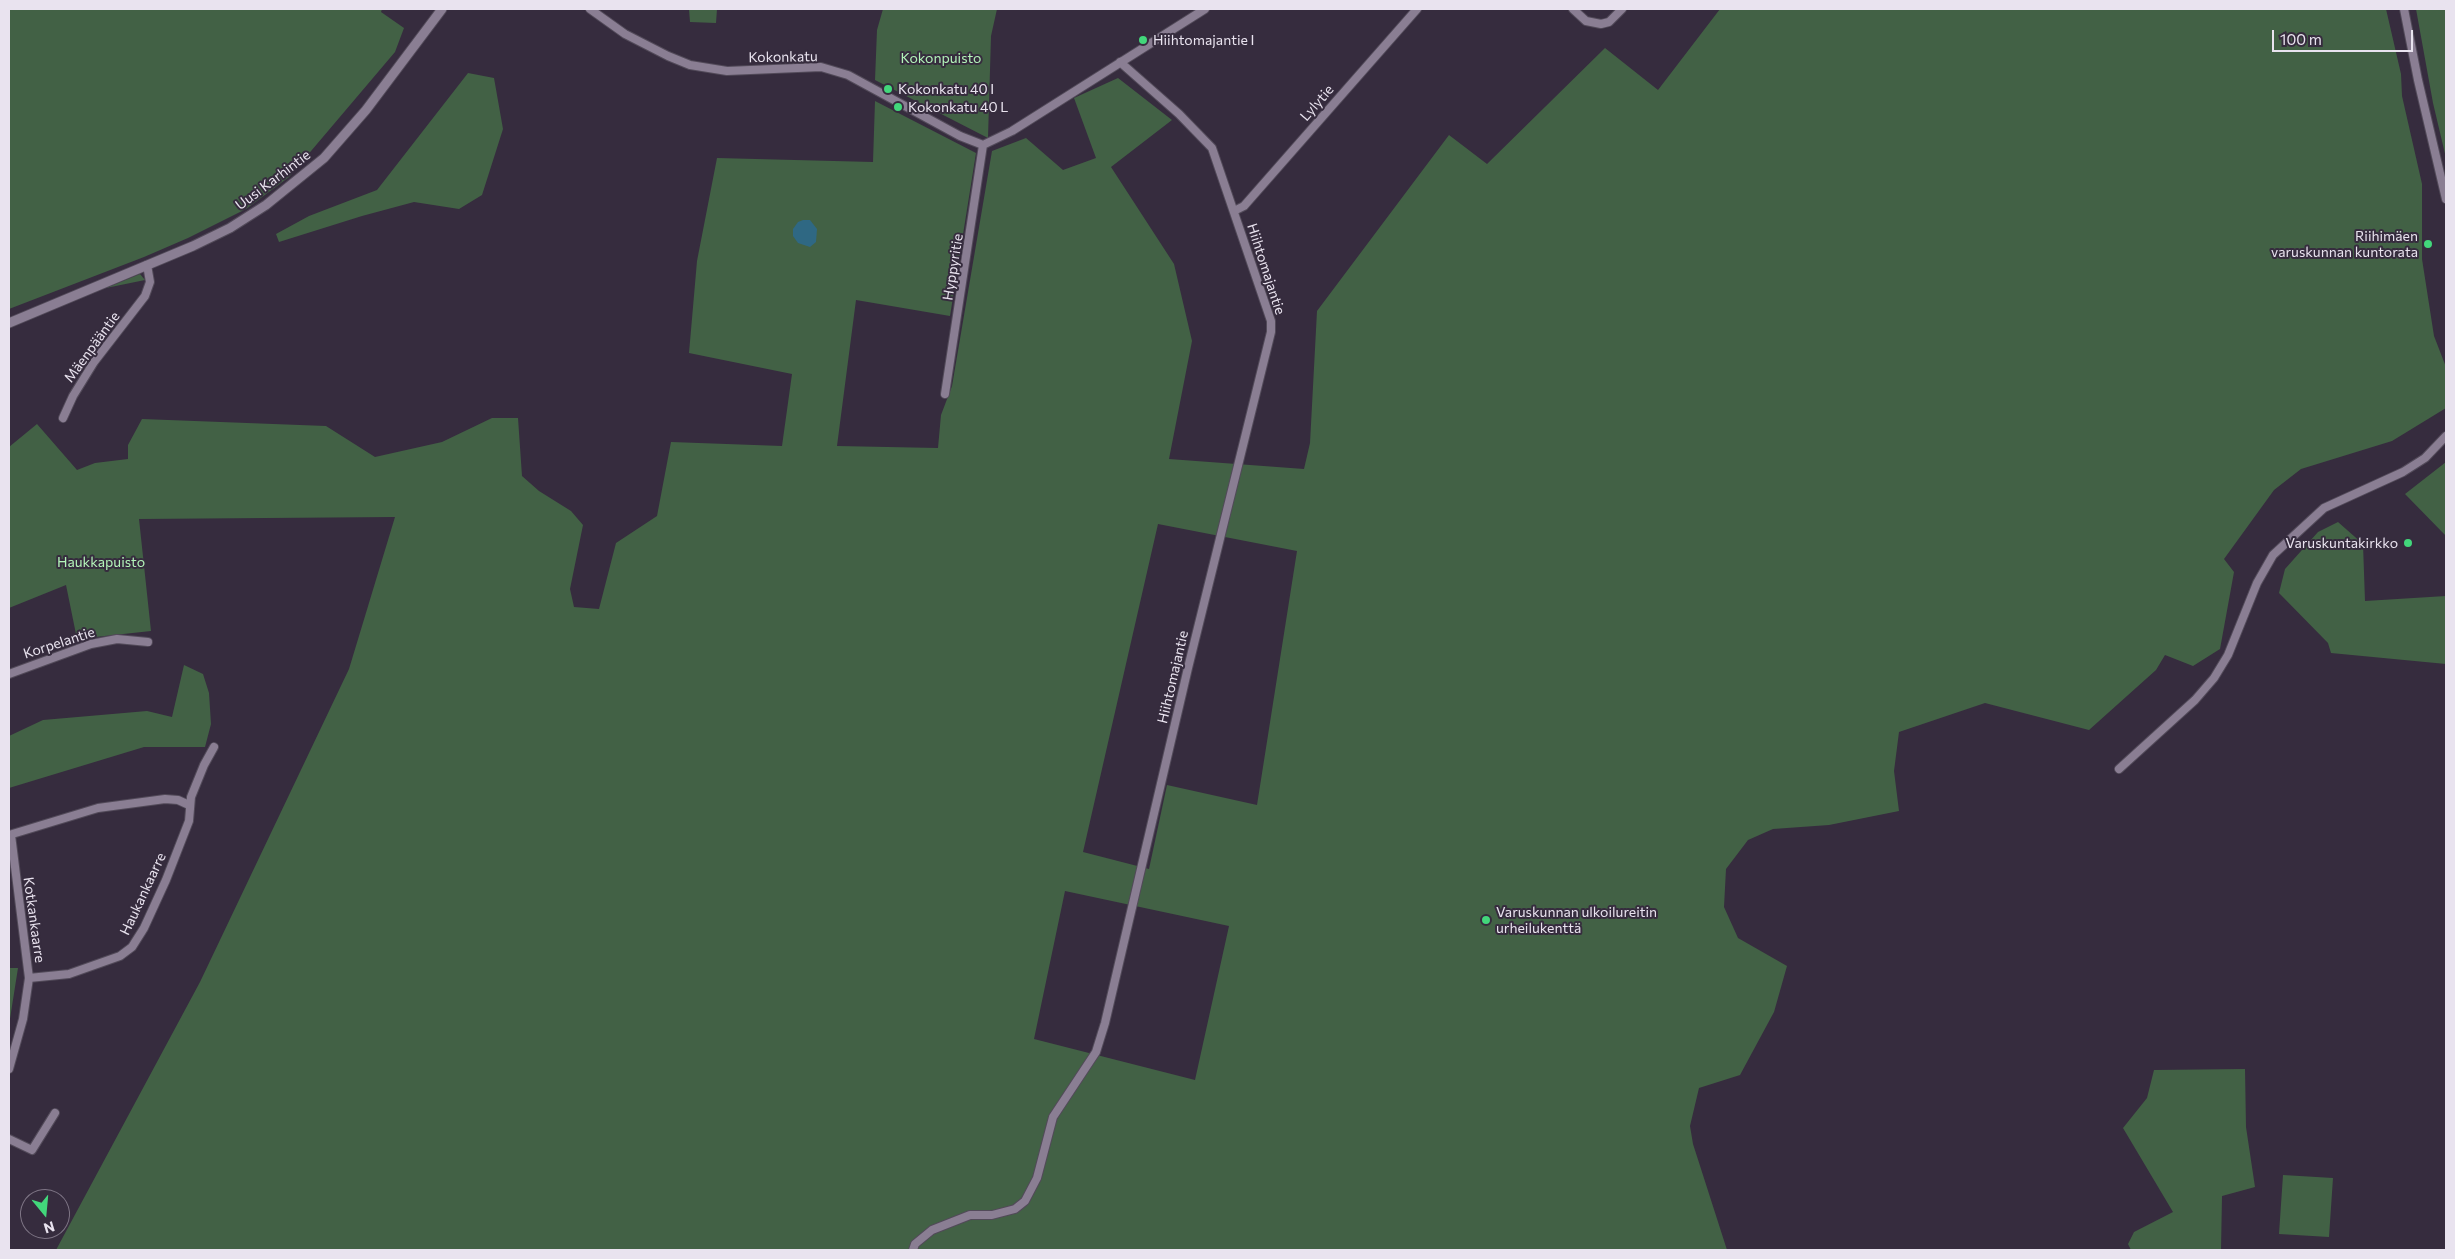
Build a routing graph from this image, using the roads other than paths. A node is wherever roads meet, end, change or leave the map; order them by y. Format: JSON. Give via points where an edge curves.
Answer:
{"nodes":[{"id":1,"x":442,"y":9,"type":"edge"},
{"id":2,"x":590,"y":9,"type":"edge"},
{"id":3,"x":1205,"y":9,"type":"edge"},
{"id":4,"x":1417,"y":9,"type":"edge"},
{"id":5,"x":1573,"y":9,"type":"edge"},
{"id":6,"x":1622,"y":9,"type":"edge"},
{"id":7,"x":2404,"y":9,"type":"edge"},
{"id":8,"x":1120,"y":62,"type":"junction"},
{"id":9,"x":983,"y":145,"type":"junction"},
{"id":10,"x":2446,"y":199,"type":"edge"},
{"id":11,"x":1234,"y":211,"type":"junction"},
{"id":12,"x":147,"y":265,"type":"junction"},
{"id":13,"x":9,"y":323,"type":"edge"},
{"id":14,"x":945,"y":394,"type":"dead end"},
{"id":15,"x":63,"y":418,"type":"dead end"},
{"id":16,"x":2446,"y":436,"type":"edge"},
{"id":17,"x":148,"y":642,"type":"dead end"},
{"id":18,"x":9,"y":674,"type":"edge"},
{"id":19,"x":214,"y":747,"type":"dead end"},
{"id":20,"x":2119,"y":768,"type":"dead end"},
{"id":21,"x":189,"y":805,"type":"junction"},
{"id":22,"x":10,"y":835,"type":"edge"},
{"id":23,"x":29,"y":978,"type":"junction"},
{"id":24,"x":9,"y":1069,"type":"edge"},
{"id":25,"x":55,"y":1113,"type":"dead end"},
{"id":26,"x":9,"y":1139,"type":"edge"},
{"id":27,"x":913,"y":1250,"type":"edge"}],
"edges":[{"from":1,"to":12,"type":"street","name":"Uusi Karhintie","via":[[366,110],[306,174],[249,217]]},
{"from":2,"to":9,"type":"street","name":"Kokonkatu","via":[[625,34],[690,65],[727,71],[821,67],[848,75],[960,136]]},
{"from":3,"to":8,"type":"street"},
{"from":4,"to":11,"type":"street","name":"Lylytie","via":[[1244,206]]},
{"from":5,"to":6,"type":"street","via":[[1586,21],[1601,24],[1609,22]]},
{"from":7,"to":10,"type":"street"},
{"from":8,"to":9,"type":"street","via":[[1012,131]]},
{"from":8,"to":11,"type":"street","name":"Hiihtomajantie","via":[[1212,148]]},
{"from":9,"to":14,"type":"street","name":"Hyppyritie"},
{"from":11,"to":27,"type":"street","name":"Hiihtomajantie","via":[[1271,321],[1271,332],[1105,1023],[1096,1052],[1053,1117],[1037,1178],[1025,1201],[1015,1209],[992,1215],[970,1214],[932,1230],[915,1244]]},
{"from":12,"to":13,"type":"street","name":"Uusi Karhintie"},
{"from":12,"to":15,"type":"street","name":"Mäenpääntie","via":[[150,282],[145,296],[94,362]]},
{"from":16,"to":20,"type":"street","via":[[2425,458],[2404,472],[2324,508],[2273,555],[2257,583],[2228,655],[2214,678],[2195,700]]},
{"from":17,"to":18,"type":"street","name":"Korpelantie","via":[[113,640],[91,644]]},
{"from":19,"to":21,"type":"street","name":"Haukankaarre"},
{"from":21,"to":22,"type":"street","via":[[165,799],[106,807]]},
{"from":21,"to":23,"type":"street","name":"Haukankaarre","via":[[189,821],[166,880],[132,947],[120,956],[69,974]]},
{"from":22,"to":23,"type":"street","name":"Kotkankaarre"},
{"from":23,"to":24,"type":"street","name":"Kotkankaarre","via":[[23,1019]]},
{"from":25,"to":26,"type":"street","via":[[32,1150]]}]}
